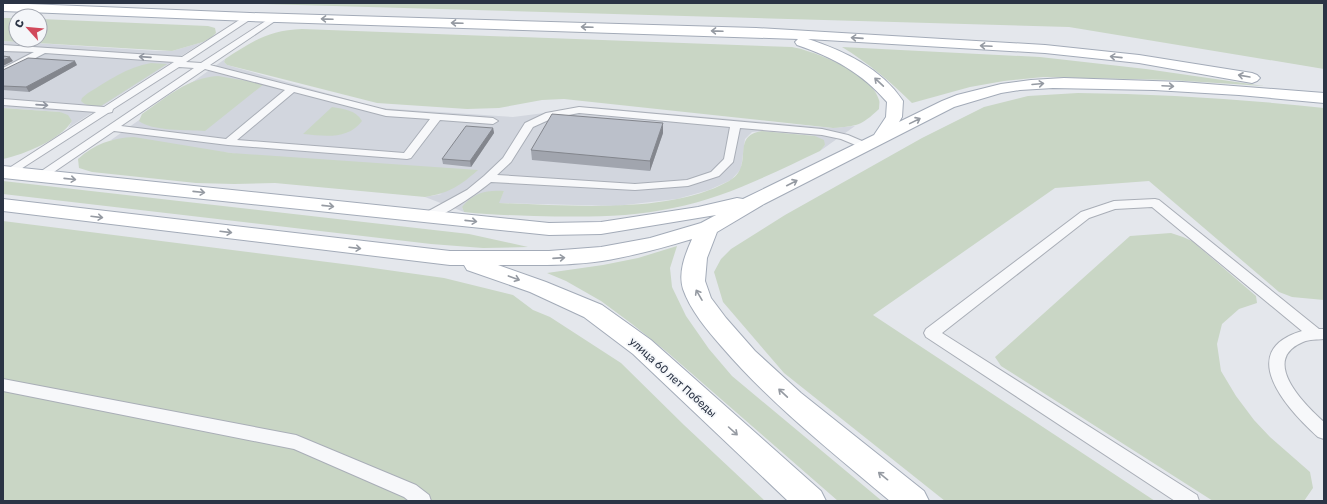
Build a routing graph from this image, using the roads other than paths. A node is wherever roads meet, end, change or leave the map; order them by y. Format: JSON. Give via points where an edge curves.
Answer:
{"nodes":[{"id":1,"x":13,"y":6,"type":"edge"},
{"id":2,"x":250,"y":17,"type":"junction"},
{"id":3,"x":275,"y":17,"type":"junction"},
{"id":4,"x":756,"y":32,"type":"junction"},
{"id":5,"x":3,"y":48,"type":"edge"},
{"id":6,"x":44,"y":50,"type":"junction"},
{"id":7,"x":181,"y":62,"type":"junction"},
{"id":8,"x":204,"y":66,"type":"junction"},
{"id":9,"x":3,"y":72,"type":"edge"},
{"id":10,"x":292,"y":89,"type":"junction"},
{"id":11,"x":1324,"y":91,"type":"edge"},
{"id":12,"x":1324,"y":98,"type":"edge"},
{"id":13,"x":3,"y":102,"type":"edge"},
{"id":14,"x":106,"y":110,"type":"junction"},
{"id":15,"x":136,"y":112,"type":"junction"},
{"id":16,"x":437,"y":117,"type":"junction"},
{"id":17,"x":493,"y":121,"type":"dead end"},
{"id":18,"x":736,"y":124,"type":"junction"},
{"id":19,"x":111,"y":128,"type":"junction"},
{"id":20,"x":228,"y":142,"type":"junction"},
{"id":21,"x":873,"y":142,"type":"junction"},
{"id":22,"x":6,"y":172,"type":"edge"},
{"id":23,"x":41,"y":176,"type":"junction"},
{"id":24,"x":488,"y":178,"type":"junction"},
{"id":25,"x":757,"y":200,"type":"junction"},
{"id":26,"x":3,"y":206,"type":"edge"},
{"id":27,"x":429,"y":216,"type":"junction"},
{"id":28,"x":708,"y":228,"type":"junction"},
{"id":29,"x":450,"y":258,"type":"junction"},
{"id":30,"x":1320,"y":334,"type":"edge"},
{"id":31,"x":3,"y":385,"type":"edge"},
{"id":32,"x":1324,"y":432,"type":"edge"},
{"id":33,"x":422,"y":501,"type":"edge"},
{"id":34,"x":810,"y":501,"type":"edge"},
{"id":35,"x":913,"y":501,"type":"edge"},
{"id":36,"x":1190,"y":501,"type":"edge"}],
"edges":[{"from":1,"to":2,"type":"main road"},
{"from":2,"to":3,"type":"main road"},
{"from":2,"to":7,"type":"lane"},
{"from":4,"to":3,"type":"main road","one_way":true},
{"from":3,"to":8,"type":"lane"},
{"from":11,"to":4,"type":"main road","one_way":true,"via":[[1139,60],[1053,50]]},
{"from":21,"to":4,"type":"main road","one_way":true,"via":[[894,118],[895,100],[880,82],[860,66],[828,50]]},
{"from":5,"to":6,"type":"lane"},
{"from":7,"to":6,"type":"lane","one_way":true},
{"from":6,"to":9,"type":"lane"},
{"from":7,"to":8,"type":"lane"},
{"from":7,"to":14,"type":"lane"},
{"from":8,"to":10,"type":"lane"},
{"from":8,"to":15,"type":"lane"},
{"from":10,"to":16,"type":"lane","via":[[386,113]]},
{"from":10,"to":20,"type":"lane"},
{"from":21,"to":12,"type":"main road","one_way":true,"via":[[948,104],[1010,87],[1051,83],[1130,84],[1230,88]]},
{"from":13,"to":14,"type":"lane","one_way":true},
{"from":14,"to":15,"type":"lane"},
{"from":14,"to":22,"type":"lane"},
{"from":15,"to":19,"type":"lane"},
{"from":16,"to":17,"type":"lane"},
{"from":16,"to":20,"type":"lane","via":[[407,156]]},
{"from":18,"to":21,"type":"lane","via":[[822,132]]},
{"from":18,"to":24,"type":"lane","via":[[579,110],[550,115],[529,125],[507,160]]},
{"from":18,"to":24,"type":"lane","via":[[729,160],[715,174],[688,183],[635,187]]},
{"from":19,"to":20,"type":"lane"},
{"from":19,"to":23,"type":"lane"},
{"from":25,"to":21,"type":"main road","one_way":true},
{"from":22,"to":23,"type":"main road"},
{"from":23,"to":27,"type":"main road","one_way":true},
{"from":24,"to":27,"type":"lane","via":[[471,192]]},
{"from":27,"to":25,"type":"main road","one_way":true,"via":[[549,229],[601,228],[698,213]]},
{"from":25,"to":28,"type":"main road"},
{"from":26,"to":29,"type":"main road","one_way":true},
{"from":29,"to":28,"type":"main road","one_way":true,"via":[[549,258],[601,254],[652,244]]},
{"from":35,"to":28,"type":"main road","one_way":true,"via":[[788,398],[742,355],[713,319],[695,288],[693,265]]},
{"from":29,"to":34,"type":"main road","name":"улица 60 лет Победы","one_way":true,"via":[[503,274],[593,311],[642,347]]},
{"from":30,"to":32,"type":"lane","via":[[1294,339],[1281,350],[1276,366],[1283,387],[1300,410]]},
{"from":30,"to":36,"type":"lane","via":[[1155,203],[1114,205],[1084,215],[931,333]]},
{"from":31,"to":33,"type":"lane","via":[[296,442],[410,491]]}]}
